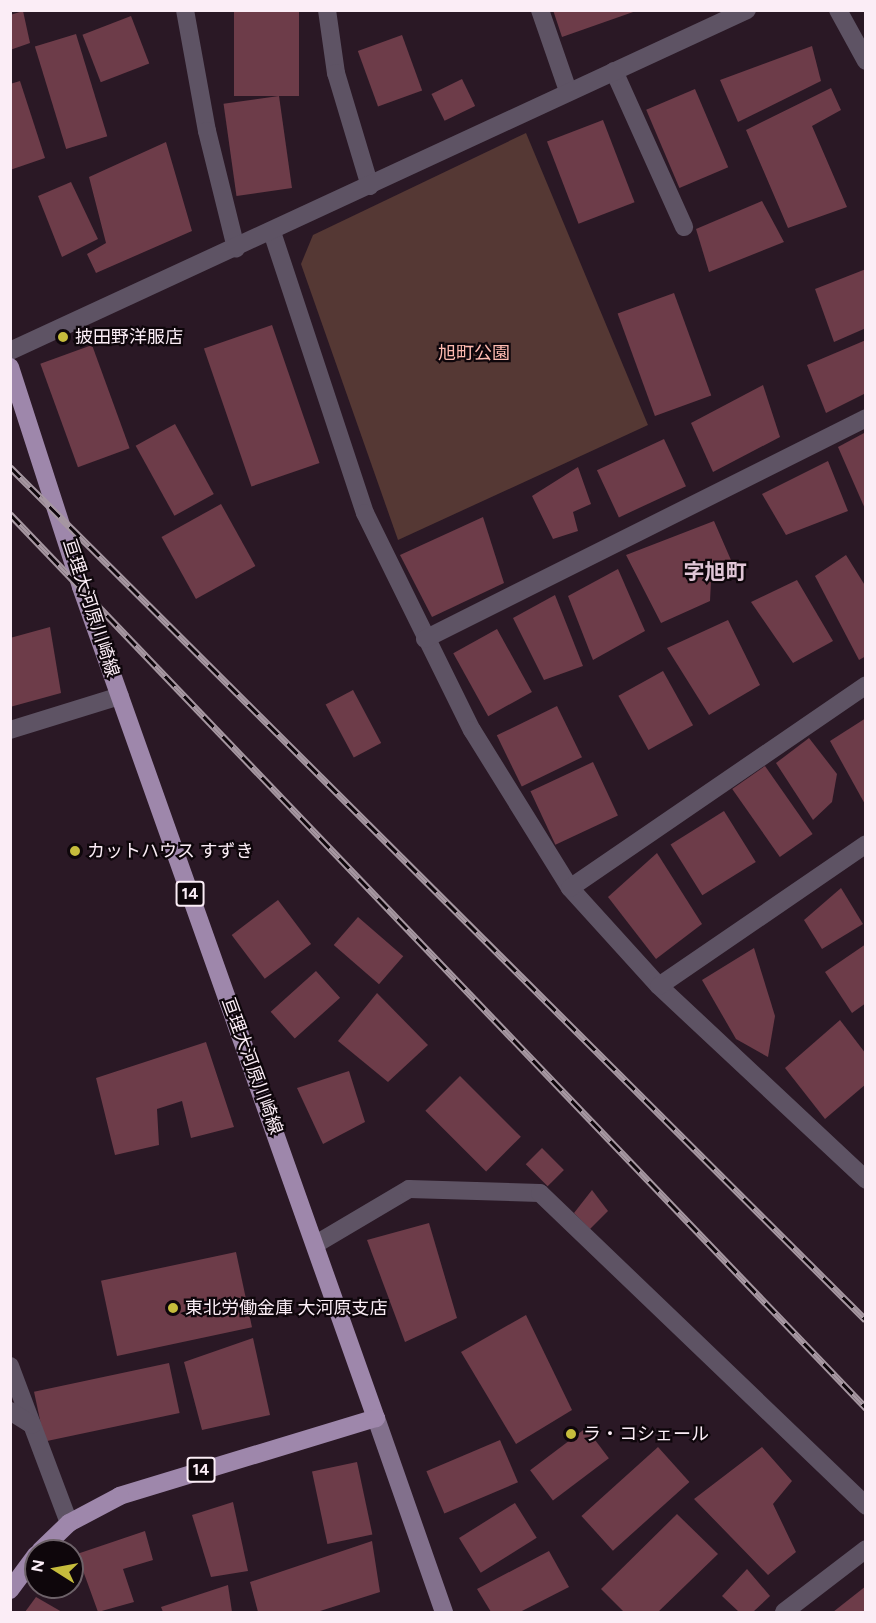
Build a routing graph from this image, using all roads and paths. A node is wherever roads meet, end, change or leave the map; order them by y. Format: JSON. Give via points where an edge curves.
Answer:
{"nodes":[{"id":1,"x":185,"y":10,"type":"edge"},
{"id":2,"x":327,"y":10,"type":"edge"},
{"id":3,"x":540,"y":10,"type":"edge"},
{"id":4,"x":747,"y":10,"type":"edge"},
{"id":5,"x":838,"y":10,"type":"edge"},
{"id":6,"x":866,"y":61,"type":"edge"},
{"id":7,"x":614,"y":71,"type":"junction"},
{"id":8,"x":568,"y":91,"type":"junction"},
{"id":9,"x":370,"y":186,"type":"junction"},
{"id":10,"x":684,"y":227,"type":"dead end"},
{"id":11,"x":272,"y":232,"type":"junction"},
{"id":12,"x":236,"y":248,"type":"junction"},
{"id":13,"x":10,"y":351,"type":"edge"},
{"id":14,"x":10,"y":367,"type":"edge"},
{"id":15,"x":866,"y":418,"type":"edge"},
{"id":16,"x":425,"y":639,"type":"junction"},
{"id":17,"x":866,"y":685,"type":"edge"},
{"id":18,"x":120,"y":696,"type":"junction"},
{"id":19,"x":10,"y":730,"type":"edge"},
{"id":20,"x":866,"y":844,"type":"edge"},
{"id":21,"x":570,"y":888,"type":"junction"},
{"id":22,"x":659,"y":986,"type":"junction"},
{"id":23,"x":866,"y":1180,"type":"edge"},
{"id":24,"x":316,"y":1244,"type":"junction"},
{"id":25,"x":10,"y":1366,"type":"edge"},
{"id":26,"x":10,"y":1411,"type":"edge"},
{"id":27,"x":376,"y":1418,"type":"junction"},
{"id":28,"x":32,"y":1425,"type":"junction"},
{"id":29,"x":866,"y":1506,"type":"edge"},
{"id":30,"x":69,"y":1523,"type":"junction"},
{"id":31,"x":52,"y":1539,"type":"edge"},
{"id":32,"x":866,"y":1550,"type":"edge"},
{"id":33,"x":24,"y":1571,"type":"edge"},
{"id":34,"x":10,"y":1590,"type":"edge"},
{"id":35,"x":444,"y":1612,"type":"edge"},
{"id":36,"x":784,"y":1612,"type":"edge"}],
"edges":[{"from":1,"to":12,"type":"street","via":[[207,131]]},
{"from":2,"to":9,"type":"street","via":[[336,73]]},
{"from":3,"to":8,"type":"street"},
{"from":4,"to":7,"type":"street"},
{"from":5,"to":6,"type":"street"},
{"from":7,"to":8,"type":"street"},
{"from":7,"to":10,"type":"street"},
{"from":8,"to":9,"type":"street"},
{"from":9,"to":11,"type":"street"},
{"from":11,"to":12,"type":"street"},
{"from":11,"to":16,"type":"street","via":[[365,513]]},
{"from":12,"to":13,"type":"street"},
{"from":14,"to":18,"type":"main road","name":"亘理大河原川崎線","number":"14"},
{"from":15,"to":16,"type":"street"},
{"from":16,"to":21,"type":"street","via":[[472,730]]},
{"from":17,"to":21,"type":"street"},
{"from":18,"to":19,"type":"street"},
{"from":18,"to":24,"type":"main road","name":"亘理大河原川崎線","number":"14"},
{"from":20,"to":22,"type":"street"},
{"from":21,"to":22,"type":"street"},
{"from":22,"to":23,"type":"street"},
{"from":24,"to":27,"type":"main road","name":"亘理大河原川崎線","number":"14"},
{"from":24,"to":29,"type":"street","via":[[409,1189],[540,1193]]},
{"from":25,"to":28,"type":"street"},
{"from":26,"to":28,"type":"street"},
{"from":27,"to":30,"type":"main road","number":"14","via":[[120,1496]]},
{"from":27,"to":35,"type":"street"},
{"from":28,"to":30,"type":"street"},
{"from":30,"to":31,"type":"main road","number":"14"},
{"from":32,"to":36,"type":"street"},
{"from":33,"to":34,"type":"main road"}]}
